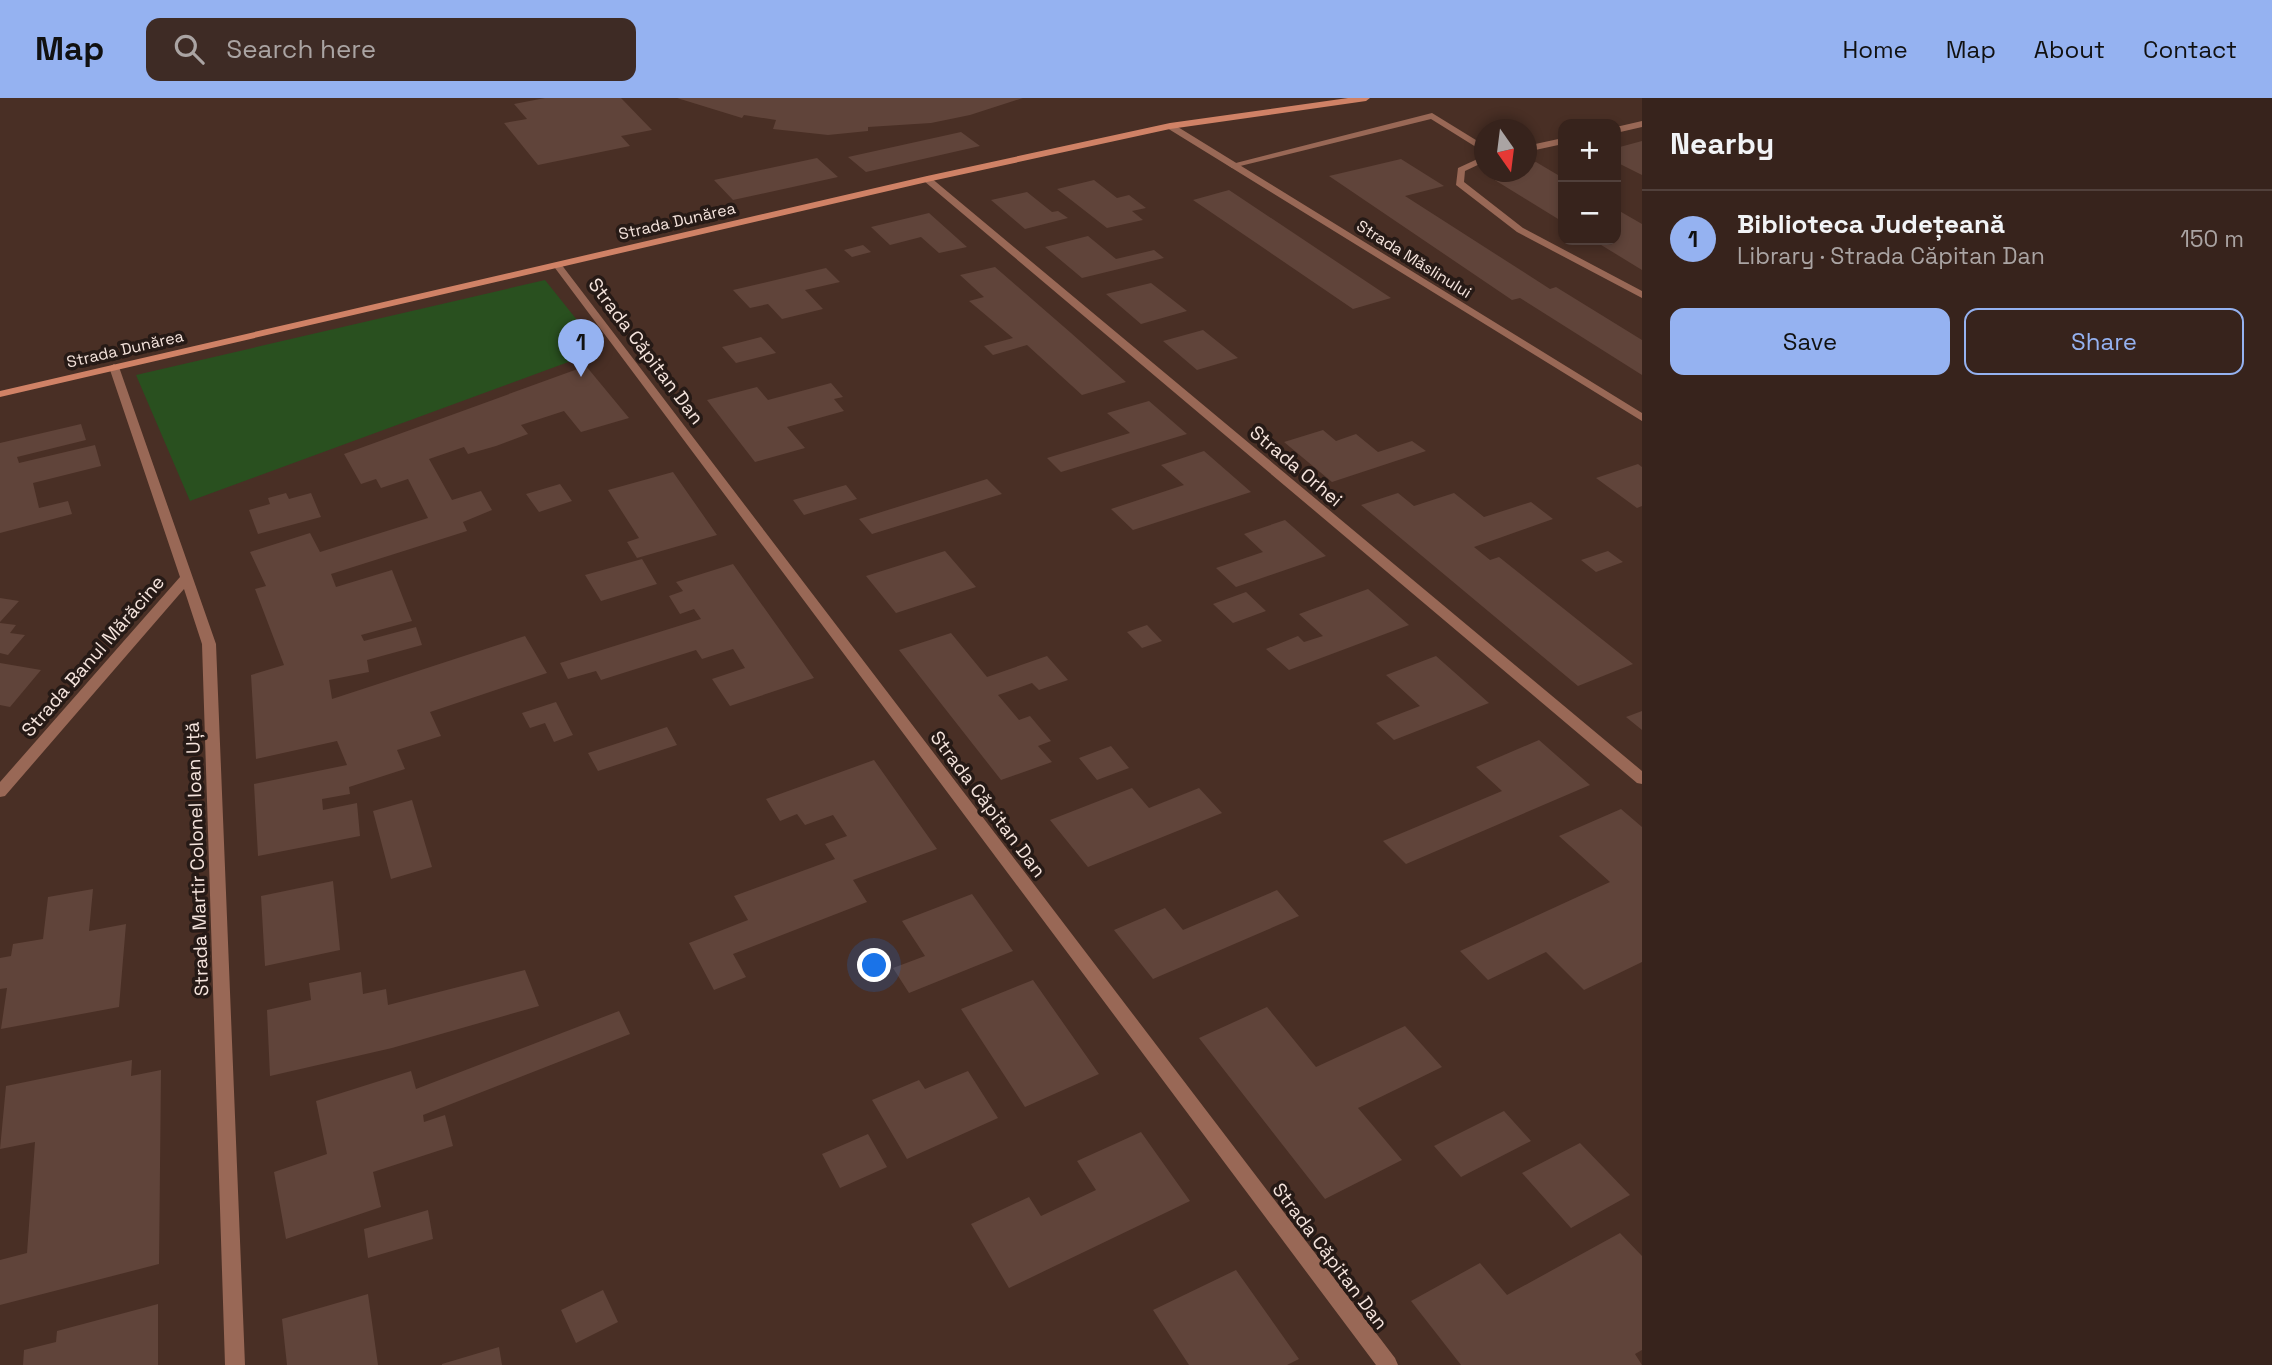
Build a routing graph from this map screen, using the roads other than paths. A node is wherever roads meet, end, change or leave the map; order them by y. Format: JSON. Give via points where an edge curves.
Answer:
{"nodes":[{"id":1,"x":1366,"y":98,"type":"edge"},
{"id":2,"x":1642,"y":124,"type":"edge"},
{"id":3,"x":1170,"y":127,"type":"junction"},
{"id":4,"x":1621,"y":129,"type":"edge"},
{"id":5,"x":1474,"y":142,"type":"edge"},
{"id":6,"x":1558,"y":142,"type":"edge"},
{"id":7,"x":1537,"y":147,"type":"edge"},
{"id":8,"x":1232,"y":164,"type":"junction"},
{"id":9,"x":1474,"y":164,"type":"edge"},
{"id":10,"x":928,"y":179,"type":"junction"},
{"id":11,"x":558,"y":265,"type":"junction"},
{"id":12,"x":1642,"y":295,"type":"edge"},
{"id":13,"x":114,"y":367,"type":"junction"},
{"id":14,"x":0,"y":394,"type":"edge"},
{"id":15,"x":1642,"y":418,"type":"edge"},
{"id":16,"x":187,"y":577,"type":"junction"},
{"id":17,"x":1642,"y":779,"type":"edge"},
{"id":18,"x":0,"y":792,"type":"edge"},
{"id":19,"x":235,"y":1365,"type":"edge"},
{"id":20,"x":1388,"y":1365,"type":"edge"}],
"edges":[{"from":1,"to":3,"type":"street","name":"Strada Dunărea"},
{"from":2,"to":4,"type":"street"},
{"from":3,"to":8,"type":"street","name":"Strada Măslinului"},
{"from":3,"to":10,"type":"street","name":"Strada Dunărea"},
{"from":5,"to":8,"type":"street","via":[[1432,116]]},
{"from":6,"to":7,"type":"street"},
{"from":8,"to":15,"type":"street","name":"Strada Măslinului"},
{"from":9,"to":12,"type":"street","via":[[1461,170],[1459,183],[1520,230]]},
{"from":10,"to":11,"type":"street","name":"Strada Dunărea"},
{"from":10,"to":17,"type":"street","name":"Strada Orhei"},
{"from":11,"to":13,"type":"street","name":"Strada Dunărea"},
{"from":11,"to":20,"type":"street","name":"Strada Căpitan Dan"},
{"from":13,"to":14,"type":"street","name":"Strada Dunărea"},
{"from":13,"to":16,"type":"street","name":"Strada Martir Colonel Ioan Uță"},
{"from":16,"to":18,"type":"street","name":"Strada Banul Mărăcine"},
{"from":16,"to":19,"type":"street","name":"Strada Martir Colonel Ioan Uță","via":[[209,644]]}]}
